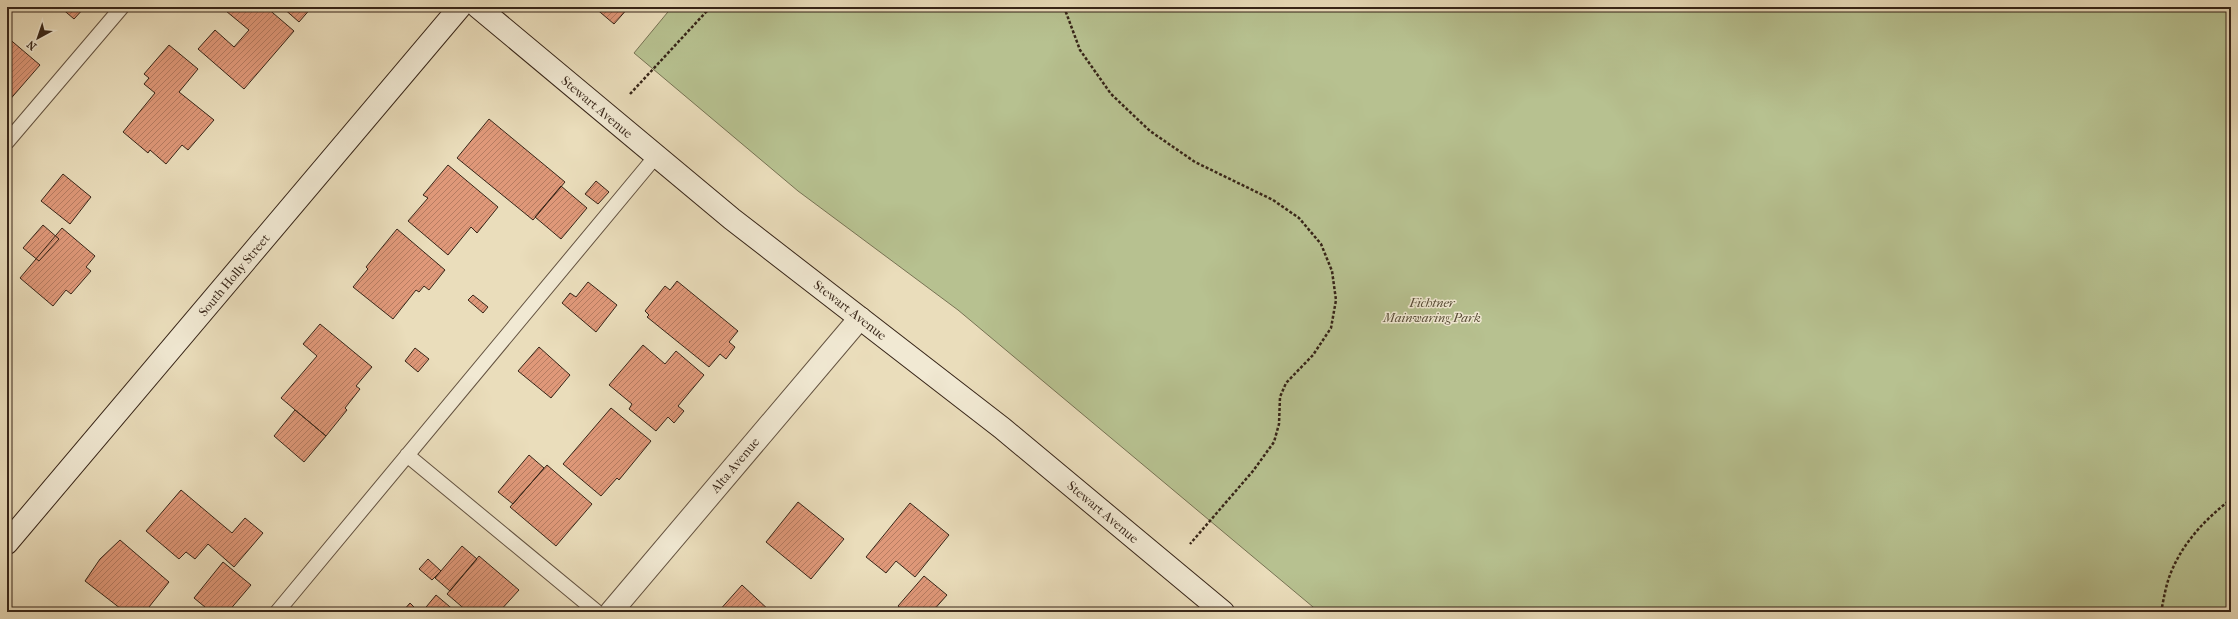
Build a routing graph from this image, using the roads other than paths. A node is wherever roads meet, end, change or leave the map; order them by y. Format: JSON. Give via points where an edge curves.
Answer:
{"nodes":[{"id":1,"x":122,"y":7,"type":"edge"},
{"id":2,"x":460,"y":7,"type":"edge"},
{"id":3,"x":478,"y":7,"type":"edge"},
{"id":4,"x":7,"y":142,"type":"edge"},
{"id":5,"x":656,"y":156,"type":"junction"},
{"id":6,"x":860,"y":318,"type":"junction"},
{"id":7,"x":407,"y":455,"type":"junction"},
{"id":8,"x":7,"y":544,"type":"edge"},
{"id":9,"x":277,"y":612,"type":"edge"},
{"id":10,"x":597,"y":612,"type":"edge"},
{"id":11,"x":611,"y":612,"type":"edge"},
{"id":12,"x":1223,"y":612,"type":"edge"}],
"edges":[{"from":1,"to":4,"type":"lane"},
{"from":2,"to":8,"type":"street","name":"South Holly Street"},
{"from":3,"to":5,"type":"street","name":"Stewart Avenue"},
{"from":5,"to":6,"type":"street","name":"Stewart Avenue"},
{"from":5,"to":7,"type":"lane"},
{"from":6,"to":11,"type":"street","name":"Alta Avenue"},
{"from":6,"to":12,"type":"street","name":"Stewart Avenue","via":[[1002,428]]},
{"from":7,"to":9,"type":"lane"},
{"from":7,"to":10,"type":"lane"}]}
